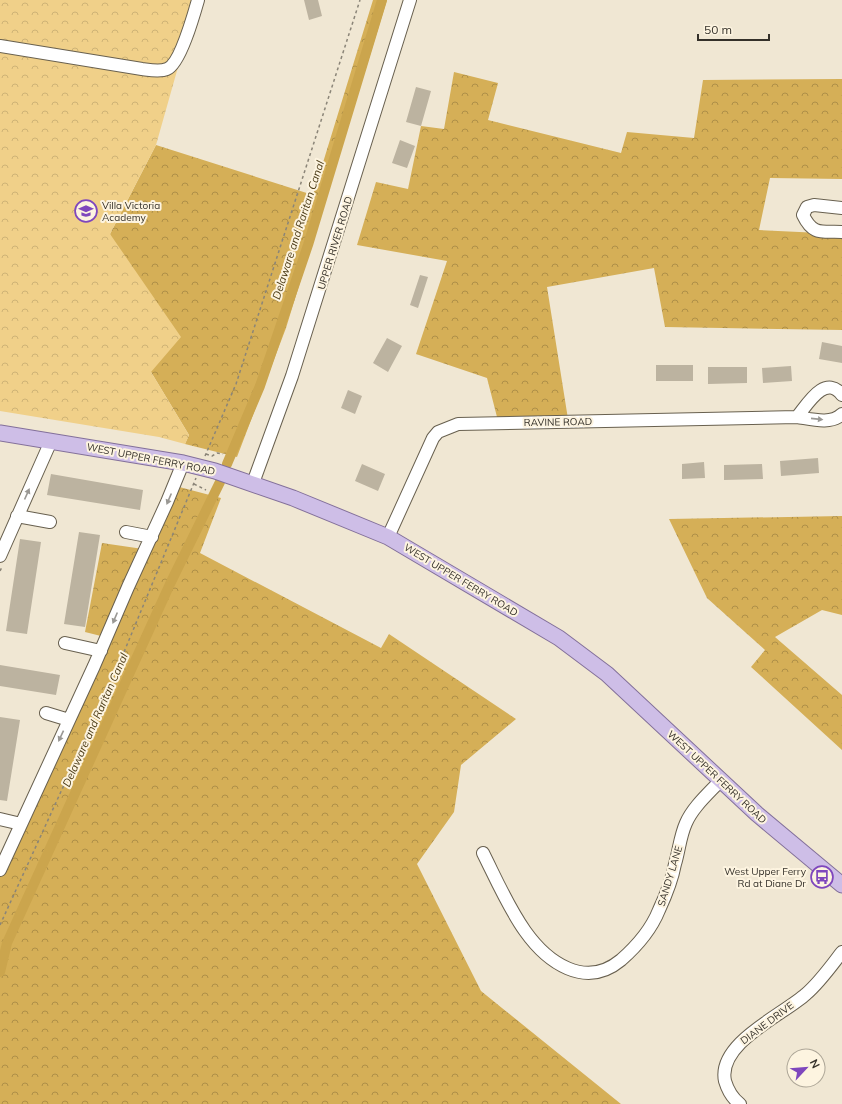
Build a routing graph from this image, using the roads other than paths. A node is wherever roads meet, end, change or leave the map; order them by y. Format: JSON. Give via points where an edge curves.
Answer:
{"nodes":[{"id":1,"x":198,"y":0,"type":"edge"},
{"id":2,"x":410,"y":0,"type":"edge"},
{"id":3,"x":0,"y":46,"type":"edge"},
{"id":4,"x":842,"y":208,"type":"edge"},
{"id":5,"x":842,"y":232,"type":"edge"},
{"id":6,"x":842,"y":395,"type":"edge"},
{"id":7,"x":842,"y":414,"type":"edge"},
{"id":8,"x":797,"y":417,"type":"junction"},
{"id":9,"x":0,"y":433,"type":"edge"},
{"id":10,"x":51,"y":441,"type":"junction"},
{"id":11,"x":183,"y":463,"type":"junction"},
{"id":12,"x":253,"y":483,"type":"junction"},
{"id":13,"x":18,"y":516,"type":"junction"},
{"id":14,"x":50,"y":522,"type":"dead end"},
{"id":15,"x":126,"y":532,"type":"dead end"},
{"id":16,"x":152,"y":537,"type":"junction"},
{"id":17,"x":388,"y":537,"type":"junction"},
{"id":18,"x":0,"y":556,"type":"edge"},
{"id":19,"x":65,"y":643,"type":"dead end"},
{"id":20,"x":101,"y":651,"type":"junction"},
{"id":21,"x":46,"y":713,"type":"dead end"},
{"id":22,"x":69,"y":720,"type":"junction"},
{"id":23,"x":720,"y":781,"type":"junction"},
{"id":24,"x":0,"y":819,"type":"edge"},
{"id":25,"x":21,"y":824,"type":"junction"},
{"id":26,"x":483,"y":853,"type":"dead end"},
{"id":27,"x":0,"y":870,"type":"edge"},
{"id":28,"x":842,"y":885,"type":"edge"},
{"id":29,"x":842,"y":952,"type":"edge"},
{"id":30,"x":740,"y":1104,"type":"edge"}],
"edges":[{"from":1,"to":3,"type":"street","via":[[186,38],[173,65],[168,69],[142,69]]},
{"from":2,"to":12,"type":"street","name":"UPPER RIVER ROAD","via":[[292,376]]},
{"from":4,"to":5,"type":"street","via":[[814,205],[807,208],[803,215],[807,225],[815,230]]},
{"from":6,"to":8,"type":"street","via":[[834,388],[822,389]]},
{"from":8,"to":7,"type":"street","name":"RAVINE ROAD","one_way":true,"via":[[831,421]]},
{"from":8,"to":17,"type":"street","name":"RAVINE ROAD","via":[[458,424],[438,432],[432,438]]},
{"from":9,"to":10,"type":"main road","name":"WEST UPPER FERRY ROAD"},
{"from":10,"to":11,"type":"main road","name":"WEST UPPER FERRY ROAD"},
{"from":13,"to":10,"type":"street","one_way":true},
{"from":11,"to":12,"type":"main road","name":"WEST UPPER FERRY ROAD"},
{"from":11,"to":16,"type":"street","one_way":true},
{"from":12,"to":17,"type":"main road","name":"WEST UPPER FERRY ROAD"},
{"from":13,"to":14,"type":"street"},
{"from":13,"to":18,"type":"street"},
{"from":15,"to":16,"type":"street"},
{"from":16,"to":20,"type":"street","one_way":true},
{"from":17,"to":23,"type":"main road","name":"WEST UPPER FERRY ROAD","via":[[558,638],[588,659]]},
{"from":19,"to":20,"type":"street"},
{"from":20,"to":22,"type":"street"},
{"from":21,"to":22,"type":"street"},
{"from":22,"to":25,"type":"street","one_way":true},
{"from":23,"to":26,"type":"street","name":"SANDY LANE","via":[[686,823],[668,888],[652,924],[630,952],[612,966],[596,973],[581,973],[565,968],[537,945],[514,915]]},
{"from":23,"to":28,"type":"main road","name":"WEST UPPER FERRY ROAD"},
{"from":24,"to":25,"type":"street"},
{"from":25,"to":27,"type":"street"},
{"from":29,"to":30,"type":"street","name":"DIANE DRIVE","via":[[807,994],[767,1022],[733,1051],[726,1064],[725,1078],[731,1095]]}]}
